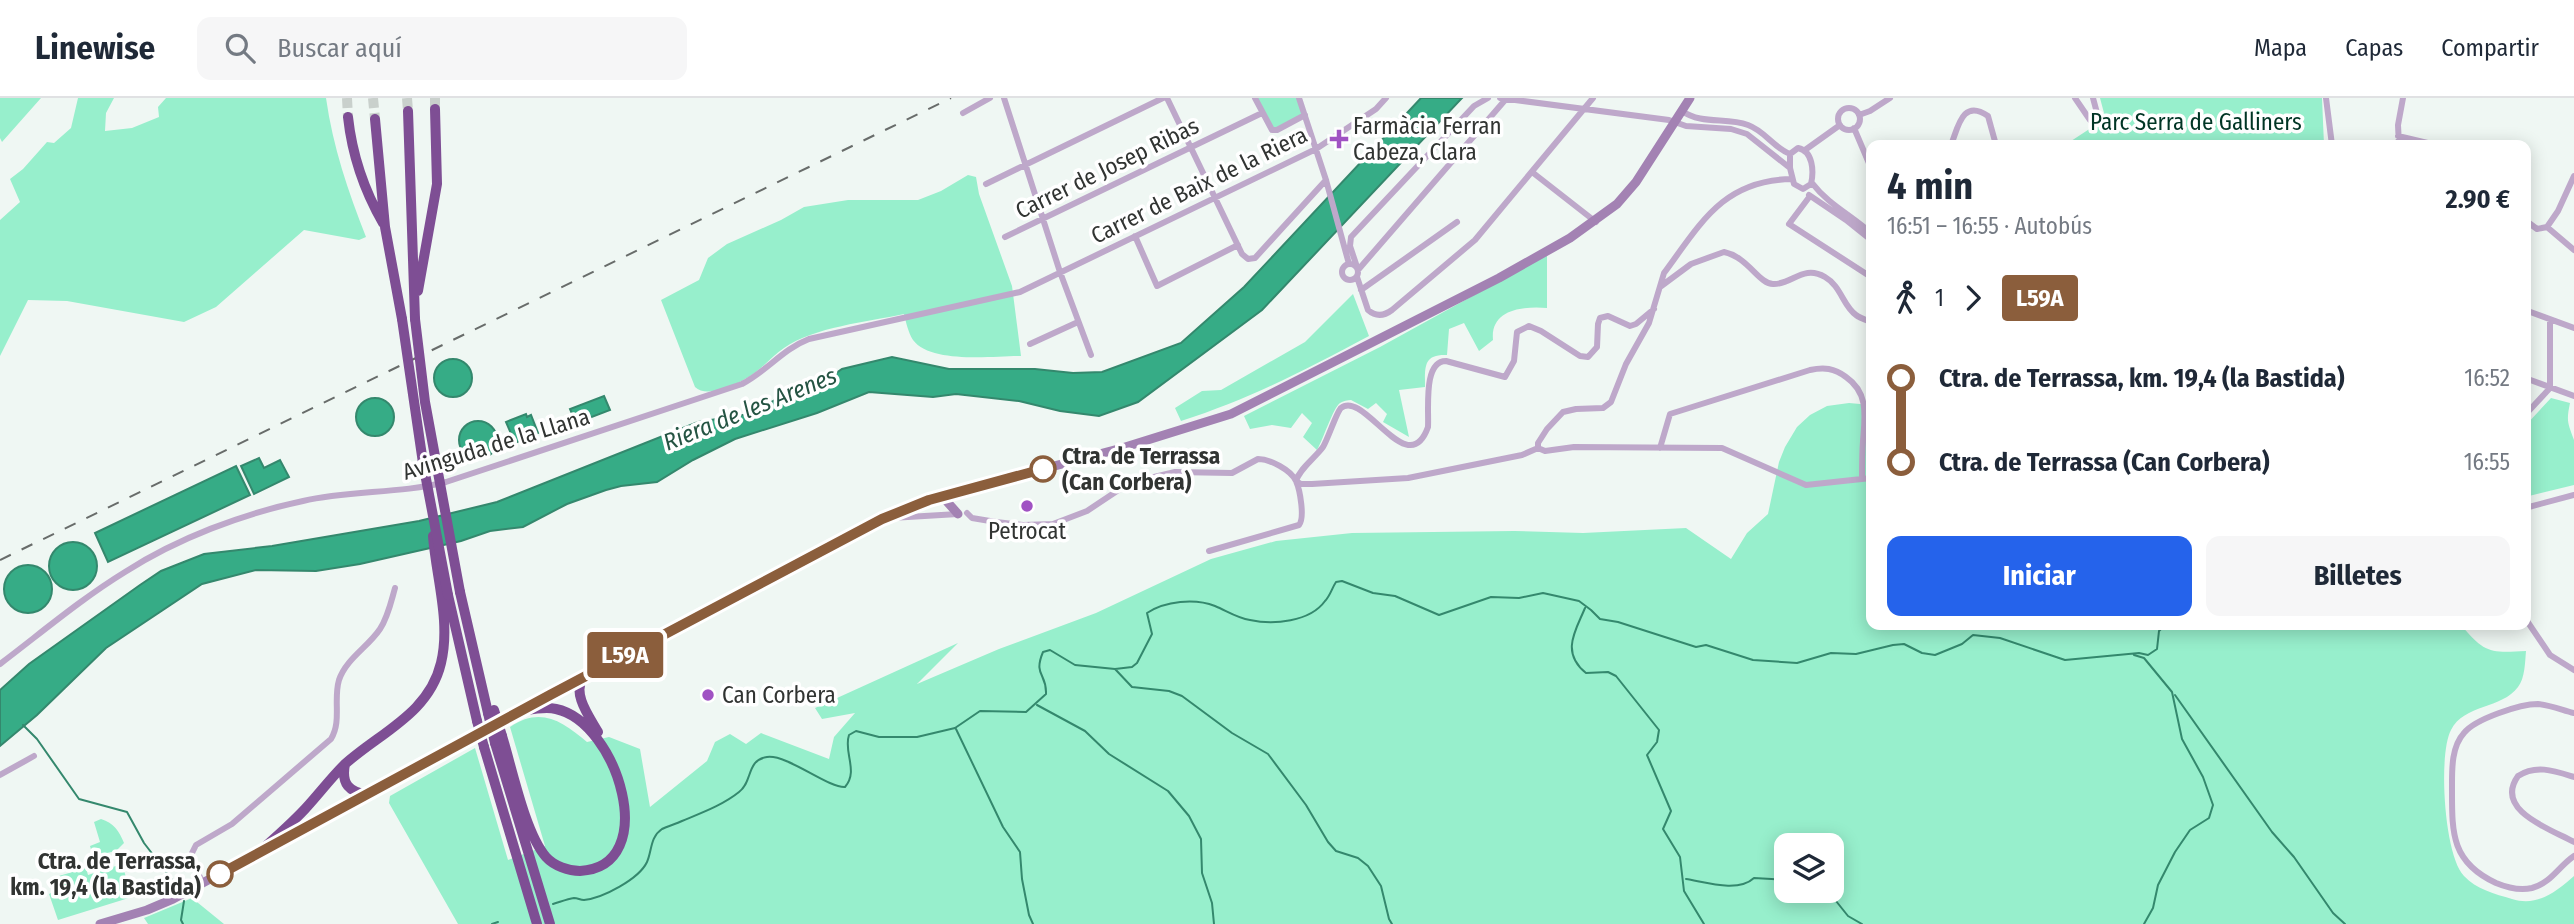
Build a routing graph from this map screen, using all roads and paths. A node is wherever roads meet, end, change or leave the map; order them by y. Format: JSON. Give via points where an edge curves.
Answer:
{"nodes":[{"id":1,"x":990,"y":98,"type":"edge"},
{"id":2,"x":1004,"y":98,"type":"edge"},
{"id":3,"x":1165,"y":98,"type":"edge"},
{"id":4,"x":1255,"y":98,"type":"edge"},
{"id":5,"x":1299,"y":98,"type":"edge"},
{"id":6,"x":1386,"y":98,"type":"edge"},
{"id":7,"x":1488,"y":98,"type":"edge"},
{"id":8,"x":1500,"y":98,"type":"edge"},
{"id":9,"x":1593,"y":98,"type":"edge"},
{"id":10,"x":1690,"y":98,"type":"edge"},
{"id":11,"x":1849,"y":98,"type":"edge"},
{"id":12,"x":1890,"y":98,"type":"edge"},
{"id":13,"x":2075,"y":98,"type":"edge"},
{"id":14,"x":2093,"y":98,"type":"edge"},
{"id":15,"x":2326,"y":98,"type":"edge"},
{"id":16,"x":2403,"y":98,"type":"edge"},
{"id":17,"x":1506,"y":99,"type":"edge"},
{"id":18,"x":1849,"y":108,"type":"junction"},
{"id":19,"x":435,"y":109,"type":"tunnel mouth"},
{"id":20,"x":1583,"y":110,"type":"junction"},
{"id":21,"x":408,"y":111,"type":"tunnel mouth"},
{"id":22,"x":1682,"y":111,"type":"junction"},
{"id":23,"x":963,"y":113,"type":"dead end"},
{"id":24,"x":1262,"y":113,"type":"junction"},
{"id":25,"x":1859,"y":115,"type":"junction"},
{"id":26,"x":1305,"y":116,"type":"junction"},
{"id":27,"x":348,"y":117,"type":"tunnel mouth"},
{"id":28,"x":375,"y":119,"type":"tunnel mouth"},
{"id":29,"x":1675,"y":122,"type":"junction"},
{"id":30,"x":1840,"y":125,"type":"junction"},
{"id":31,"x":1854,"y":128,"type":"junction"},
{"id":32,"x":2398,"y":136,"type":"junction"},
{"id":33,"x":1953,"y":140,"type":"edge"},
{"id":34,"x":1995,"y":140,"type":"edge"},
{"id":35,"x":2331,"y":140,"type":"edge"},
{"id":36,"x":2398,"y":140,"type":"edge"},
{"id":37,"x":2415,"y":140,"type":"edge"},
{"id":38,"x":1191,"y":147,"type":"junction"},
{"id":39,"x":1316,"y":149,"type":"junction"},
{"id":40,"x":1805,"y":150,"type":"junction"},
{"id":41,"x":1790,"y":154,"type":"junction"},
{"id":42,"x":1866,"y":156,"type":"edge"},
{"id":43,"x":1025,"y":165,"type":"junction"},
{"id":44,"x":1790,"y":168,"type":"junction"},
{"id":45,"x":1532,"y":172,"type":"junction"},
{"id":46,"x":2574,"y":176,"type":"edge"},
{"id":47,"x":1792,"y":179,"type":"junction"},
{"id":48,"x":1812,"y":183,"type":"junction"},
{"id":49,"x":986,"y":184,"type":"dead end"},
{"id":50,"x":1327,"y":184,"type":"junction"},
{"id":51,"x":1804,"y":189,"type":"junction"},
{"id":52,"x":1810,"y":196,"type":"junction"},
{"id":53,"x":1215,"y":197,"type":"junction"},
{"id":54,"x":1043,"y":219,"type":"junction"},
{"id":55,"x":1457,"y":222,"type":"dead end"},
{"id":56,"x":1596,"y":222,"type":"junction"},
{"id":57,"x":2531,"y":224,"type":"edge"},
{"id":58,"x":386,"y":227,"type":"junction"},
{"id":59,"x":2547,"y":227,"type":"junction"},
{"id":60,"x":1866,"y":229,"type":"edge"},
{"id":61,"x":1135,"y":236,"type":"junction"},
{"id":62,"x":1866,"y":236,"type":"edge"},
{"id":63,"x":1005,"y":237,"type":"dead end"},
{"id":64,"x":1238,"y":245,"type":"junction"},
{"id":65,"x":2574,"y":250,"type":"edge"},
{"id":66,"x":1349,"y":264,"type":"junction"},
{"id":67,"x":1357,"y":271,"type":"junction"},
{"id":68,"x":1060,"y":272,"type":"junction"},
{"id":69,"x":1866,"y":274,"type":"edge"},
{"id":70,"x":1660,"y":287,"type":"junction"},
{"id":71,"x":1361,"y":290,"type":"junction"},
{"id":72,"x":1020,"y":292,"type":"joint"},
{"id":73,"x":414,"y":307,"type":"junction"},
{"id":74,"x":1654,"y":309,"type":"junction"},
{"id":75,"x":2531,"y":312,"type":"edge"},
{"id":76,"x":1866,"y":320,"type":"edge"},
{"id":77,"x":2550,"y":320,"type":"junction"},
{"id":78,"x":1078,"y":322,"type":"junction"},
{"id":79,"x":2574,"y":328,"type":"edge"},
{"id":80,"x":1030,"y":344,"type":"dead end"},
{"id":81,"x":1091,"y":355,"type":"dead end"},
{"id":82,"x":2531,"y":380,"type":"edge"},
{"id":83,"x":2550,"y":388,"type":"junction"},
{"id":84,"x":2574,"y":396,"type":"edge"},
{"id":85,"x":2531,"y":409,"type":"edge"},
{"id":86,"x":1538,"y":448,"type":"junction"},
{"id":87,"x":1660,"y":448,"type":"junction"},
{"id":88,"x":1862,"y":479,"type":"junction"},
{"id":89,"x":1866,"y":479,"type":"edge"},
{"id":90,"x":1296,"y":481,"type":"junction"},
{"id":91,"x":962,"y":491,"type":"junction"},
{"id":92,"x":2574,"y":495,"type":"edge"},
{"id":93,"x":942,"y":496,"type":"junction"},
{"id":94,"x":2531,"y":506,"type":"edge"},
{"id":95,"x":959,"y":512,"type":"junction"},
{"id":96,"x":882,"y":519,"type":"junction"},
{"id":97,"x":1209,"y":551,"type":"dead end"},
{"id":98,"x":395,"y":589,"type":"dead end"},
{"id":99,"x":444,"y":593,"type":"junction"},
{"id":100,"x":2531,"y":627,"type":"edge"},
{"id":101,"x":0,"y":664,"type":"edge"},
{"id":102,"x":2574,"y":670,"type":"edge"},
{"id":103,"x":583,"y":677,"type":"junction"},
{"id":104,"x":518,"y":712,"type":"junction"},
{"id":105,"x":2574,"y":713,"type":"edge"},
{"id":106,"x":499,"y":739,"type":"junction"},
{"id":107,"x":609,"y":755,"type":"junction"},
{"id":108,"x":34,"y":756,"type":"dead end"},
{"id":109,"x":345,"y":764,"type":"junction"},
{"id":110,"x":0,"y":775,"type":"edge"},
{"id":111,"x":2574,"y":777,"type":"edge"},
{"id":112,"x":368,"y":795,"type":"junction"},
{"id":113,"x":2574,"y":842,"type":"edge"},
{"id":114,"x":258,"y":853,"type":"junction"},
{"id":115,"x":2574,"y":856,"type":"edge"},
{"id":116,"x":203,"y":883,"type":"junction"},
{"id":117,"x":100,"y":924,"type":"edge"},
{"id":118,"x":537,"y":924,"type":"edge"},
{"id":119,"x":550,"y":924,"type":"edge"}],
"edges":[{"from":1,"to":23,"type":"street"},
{"from":2,"to":43,"type":"street"},
{"from":3,"to":38,"type":"street"},
{"from":3,"to":43,"type":"street"},
{"from":4,"to":24,"type":"street"},
{"from":5,"to":26,"type":"street"},
{"from":6,"to":39,"type":"street","name":"Carrer de Baix de la Riera"},
{"from":7,"to":67,"type":"street","via":[[1474,106],[1351,237]]},
{"from":8,"to":17,"type":"street"},
{"from":9,"to":20,"type":"street"},
{"from":10,"to":22,"type":"main road"},
{"from":11,"to":18,"type":"street"},
{"from":12,"to":25,"type":"street"},
{"from":13,"to":14,"type":"street","via":[[2088,119],[2094,119]]},
{"from":15,"to":35,"type":"street"},
{"from":16,"to":32,"type":"street"},
{"from":17,"to":20,"type":"street"},
{"from":17,"to":67,"type":"street"},
{"from":18,"to":25,"type":"street"},
{"from":18,"to":30,"type":"street","via":[[1840,112]]},
{"from":19,"to":73,"type":"highway","via":[[437,184]]},
{"from":20,"to":29,"type":"street"},
{"from":20,"to":45,"type":"street"},
{"from":21,"to":73,"type":"highway"},
{"from":22,"to":29,"type":"main road"},
{"from":22,"to":41,"type":"street","via":[[1697,119],[1747,125]]},
{"from":24,"to":26,"type":"street","via":[[1275,131]]},
{"from":24,"to":38,"type":"street","name":"Carrer de Josep Ribas"},
{"from":25,"to":31,"type":"street"},
{"from":26,"to":39,"type":"street"},
{"from":27,"to":58,"type":"highway","via":[[351,146],[370,200]]},
{"from":28,"to":58,"type":"highway"},
{"from":29,"to":44,"type":"street","via":[[1747,134]]},
{"from":29,"to":56,"type":"main road","via":[[1627,194]]},
{"from":30,"to":31,"type":"street"},
{"from":30,"to":40,"type":"street"},
{"from":31,"to":42,"type":"street"},
{"from":32,"to":36,"type":"street"},
{"from":32,"to":37,"type":"street"},
{"from":33,"to":34,"type":"street","via":[[1961,116],[1975,110],[1988,117]]},
{"from":38,"to":53,"type":"street"},
{"from":38,"to":54,"type":"street","name":"Carrer de Josep Ribas"},
{"from":39,"to":50,"type":"street"},
{"from":39,"to":53,"type":"street","name":"Carrer de Baix de la Riera"},
{"from":40,"to":41,"type":"street","via":[[1798,148]]},
{"from":40,"to":48,"type":"street","via":[[1811,159]]},
{"from":41,"to":44,"type":"street"},
{"from":43,"to":49,"type":"street"},
{"from":43,"to":54,"type":"street"},
{"from":44,"to":47,"type":"street"},
{"from":45,"to":56,"type":"street"},
{"from":45,"to":71,"type":"street","via":[[1475,240],[1392,310],[1373,314]]},
{"from":46,"to":59,"type":"street"},
{"from":47,"to":51,"type":"street"},
{"from":47,"to":70,"type":"street","via":[[1755,185],[1721,202],[1678,254]]},
{"from":48,"to":51,"type":"street"},
{"from":48,"to":60,"type":"street","via":[[1825,199]]},
{"from":50,"to":64,"type":"street","via":[[1255,258],[1245,257]]},
{"from":50,"to":66,"type":"street"},
{"from":51,"to":52,"type":"street"},
{"from":52,"to":62,"type":"street"},
{"from":52,"to":69,"type":"street","via":[[1790,224]]},
{"from":53,"to":61,"type":"street","name":"Carrer de Baix de la Riera"},
{"from":53,"to":64,"type":"street"},
{"from":54,"to":63,"type":"street","name":"Carrer de Josep Ribas"},
{"from":54,"to":68,"type":"street"},
{"from":55,"to":71,"type":"street"},
{"from":56,"to":91,"type":"main road","via":[[1499,278],[1244,408],[1122,448]]},
{"from":57,"to":59,"type":"street","via":[[2537,229]]},
{"from":58,"to":99,"type":"highway","bridge":true},
{"from":59,"to":65,"type":"street"},
{"from":61,"to":64,"type":"street","via":[[1157,286]]},
{"from":61,"to":68,"type":"street","name":"Carrer de Baix de la Riera"},
{"from":66,"to":67,"type":"street"},
{"from":66,"to":67,"type":"street","via":[[1344,276],[1349,280]]},
{"from":67,"to":71,"type":"street"},
{"from":68,"to":72,"type":"street","name":"Carrer de Baix de la Riera"},
{"from":68,"to":78,"type":"street"},
{"from":70,"to":74,"type":"street"},
{"from":70,"to":76,"type":"street","via":[[1690,264],[1724,252],[1746,262],[1769,284],[1803,273],[1826,277],[1855,315]]},
{"from":72,"to":101,"type":"street","name":"Avinguda de la Llana","via":[[809,340],[742,384],[446,482],[405,491],[303,501],[202,533],[127,571]]},
{"from":73,"to":106,"type":"highway","bridge":true,"via":[[425,402],[460,592]]},
{"from":74,"to":86,"type":"street","via":[[1611,402],[1603,408],[1563,412]]},
{"from":74,"to":90,"type":"street","via":[[1630,326],[1603,317],[1598,324],[1597,347],[1588,357],[1529,326],[1517,332],[1514,361],[1505,377],[1438,362],[1430,376],[1428,429],[1416,442],[1395,440],[1361,410],[1344,406],[1323,446]]},
{"from":75,"to":77,"type":"street"},
{"from":77,"to":79,"type":"street"},
{"from":77,"to":83,"type":"street"},
{"from":78,"to":80,"type":"street"},
{"from":78,"to":81,"type":"street"},
{"from":82,"to":83,"type":"street"},
{"from":83,"to":84,"type":"street"},
{"from":83,"to":85,"type":"street"},
{"from":86,"to":87,"type":"street"},
{"from":86,"to":90,"type":"street","via":[[1422,476],[1312,484]]},
{"from":87,"to":88,"type":"street","via":[[1729,450],[1806,485]]},
{"from":87,"to":88,"type":"street","via":[[1670,414],[1826,368],[1848,378],[1863,399]]},
{"from":88,"to":89,"type":"street"},
{"from":90,"to":95,"type":"street","via":[[1276,463],[1258,459],[1232,472],[1175,471],[1129,483],[1087,511],[1053,524],[996,522]]},
{"from":90,"to":97,"type":"street","via":[[1303,516],[1299,525]]},
{"from":91,"to":93,"type":"main road"},
{"from":91,"to":95,"type":"main road","via":[[956,496]]},
{"from":92,"to":94,"type":"street"},
{"from":93,"to":95,"type":"main road"},
{"from":93,"to":96,"type":"main road"},
{"from":95,"to":96,"type":"street"},
{"from":96,"to":103,"type":"main road"},
{"from":98,"to":116,"type":"street","via":[[380,630],[341,675],[331,739],[232,824],[196,845],[192,862]]},
{"from":99,"to":109,"type":"highway","via":[[444,643],[430,690],[410,714]]},
{"from":99,"to":118,"type":"highway","bridge":true},
{"from":100,"to":102,"type":"street","via":[[2550,655]]},
{"from":103,"to":104,"type":"main road"},
{"from":103,"to":107,"type":"highway","via":[[579,694]]},
{"from":104,"to":107,"type":"highway","via":[[551,708],[567,713],[594,734]]},
{"from":104,"to":112,"type":"main road"},
{"from":105,"to":115,"type":"street","via":[[2531,705],[2468,729],[2453,762],[2452,822],[2468,864],[2506,887],[2540,885]]},
{"from":106,"to":107,"type":"highway","via":[[537,842],[548,859],[572,870],[601,866],[621,840],[624,806]]},
{"from":106,"to":119,"type":"highway"},
{"from":108,"to":110,"type":"street"},
{"from":109,"to":112,"type":"highway","via":[[346,785],[355,793]]},
{"from":109,"to":114,"type":"highway"},
{"from":111,"to":113,"type":"street","via":[[2532,770],[2518,776],[2513,786],[2515,802],[2524,816]]},
{"from":112,"to":114,"type":"main road"},
{"from":114,"to":116,"type":"main road"},
{"from":116,"to":117,"type":"main road","via":[[157,906]]}]}
